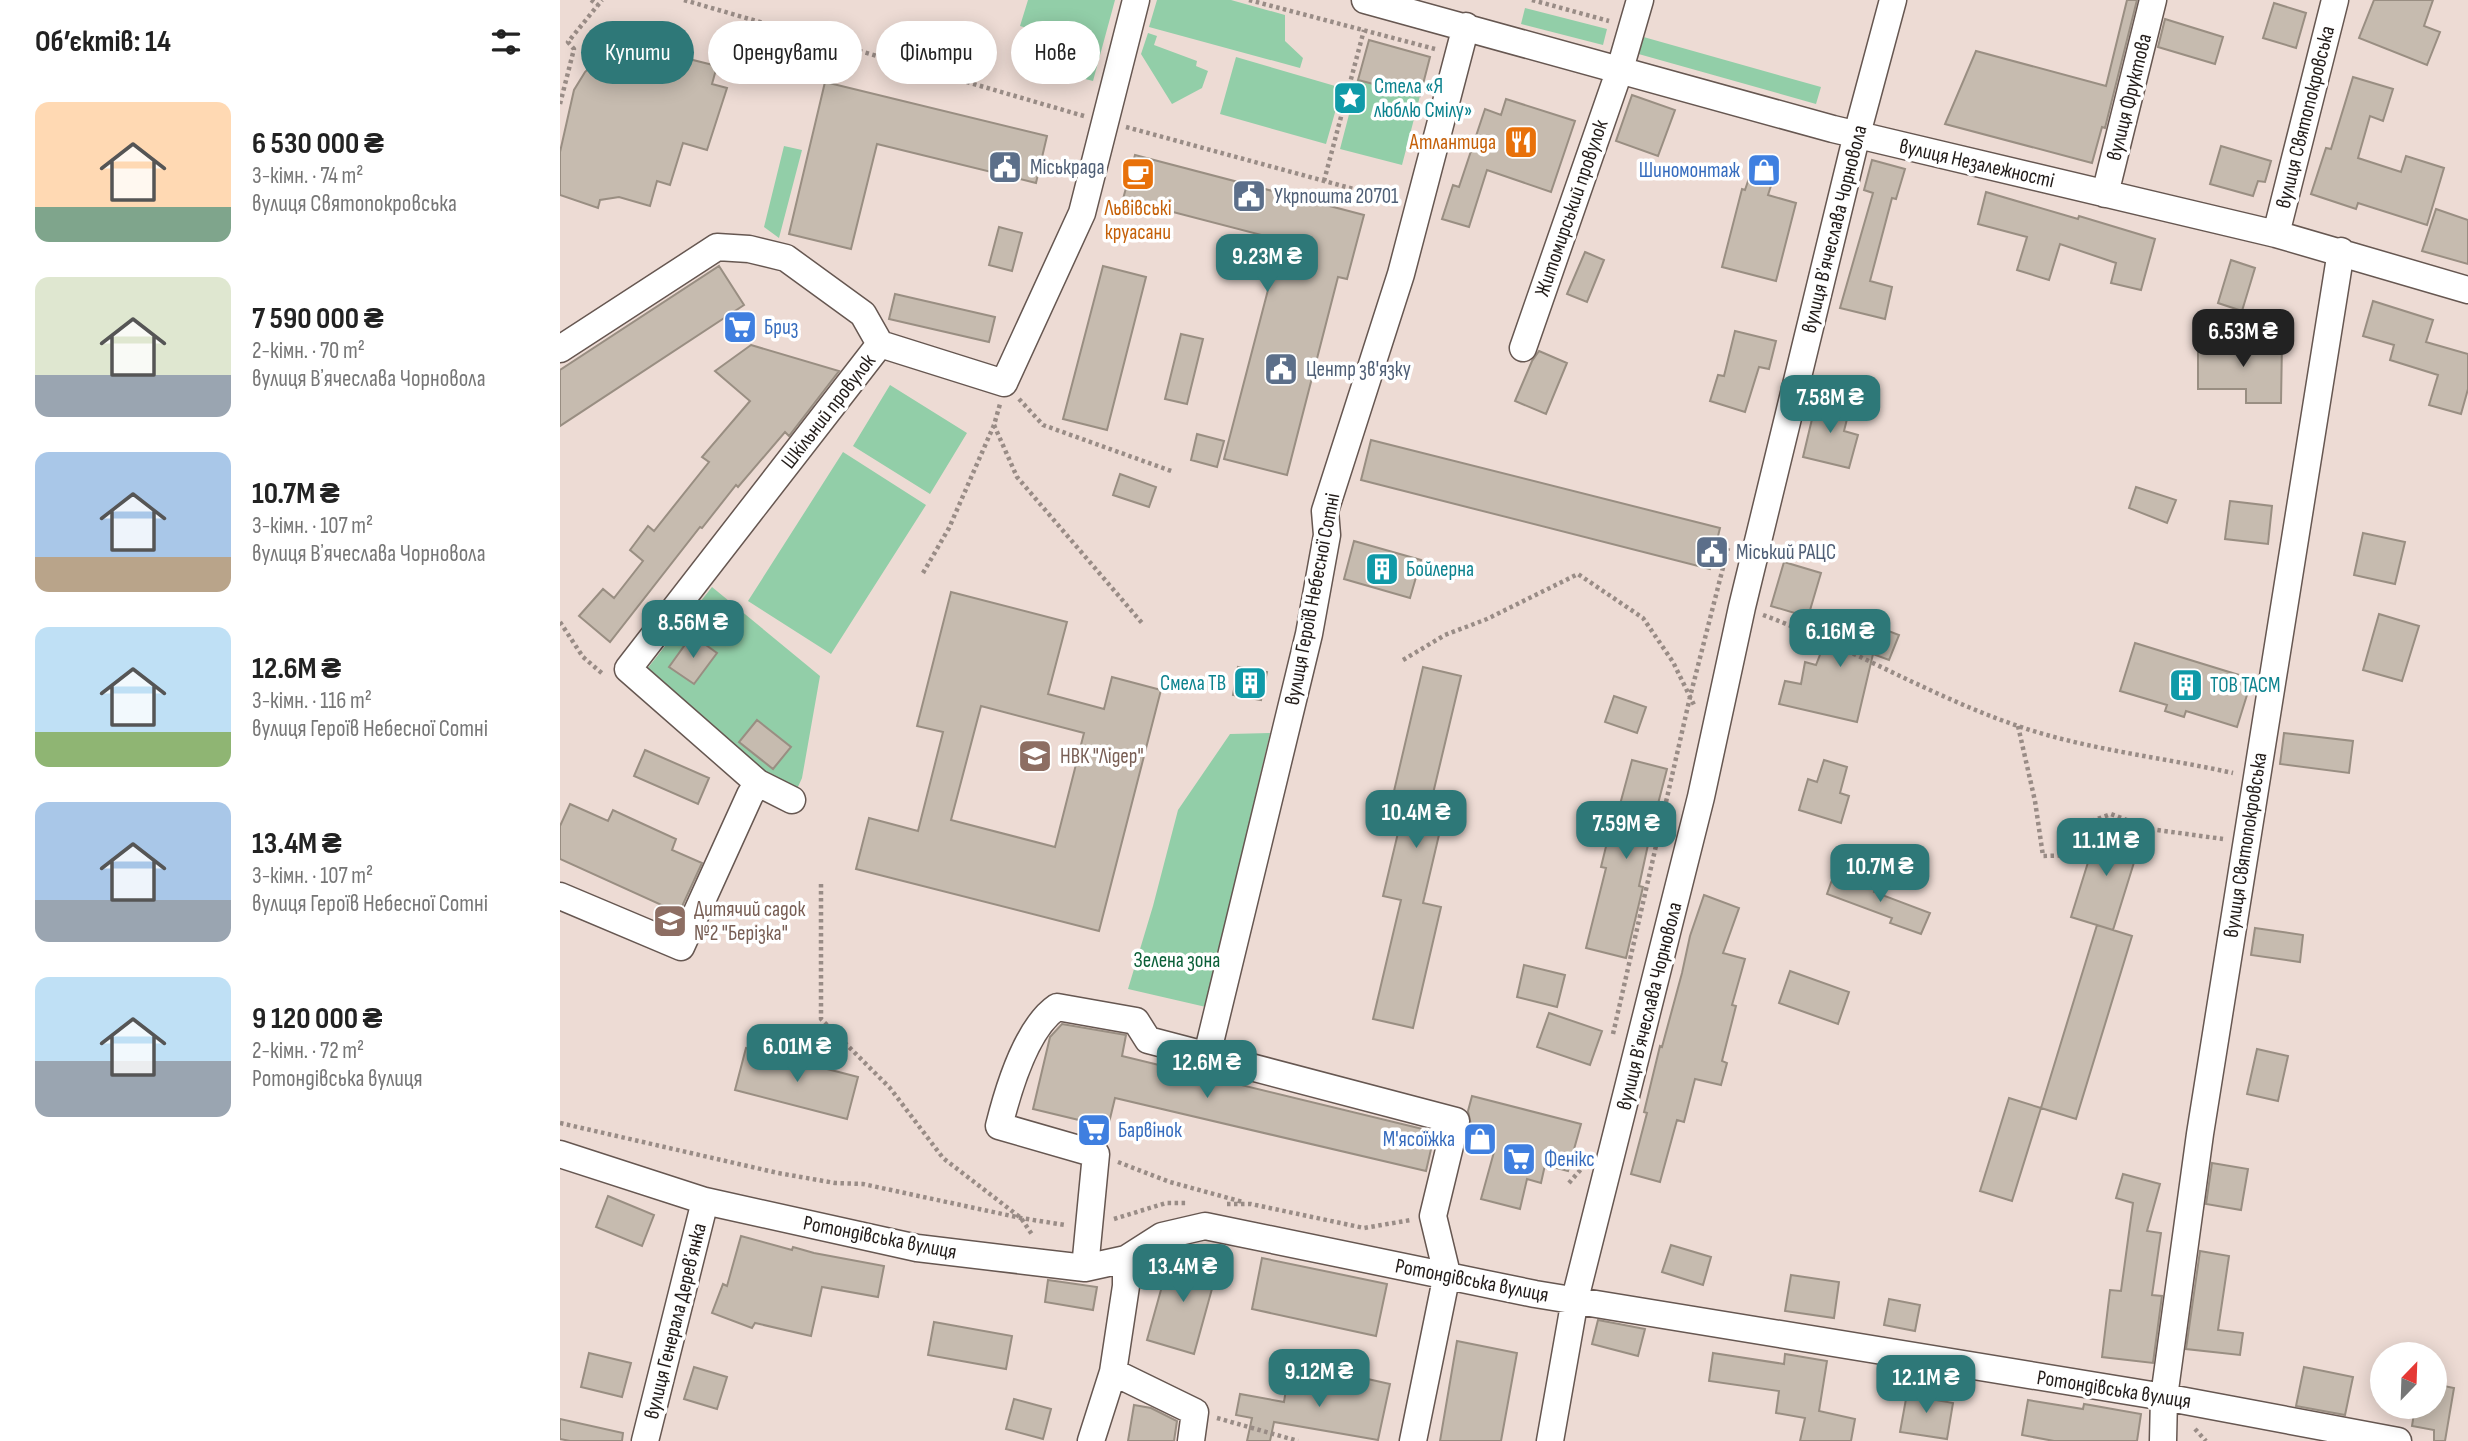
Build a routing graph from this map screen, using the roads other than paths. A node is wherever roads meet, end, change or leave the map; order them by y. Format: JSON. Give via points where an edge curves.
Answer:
{"nodes":[{"id":1,"x":1136,"y":0,"type":"edge"},
{"id":2,"x":1365,"y":0,"type":"edge"},
{"id":3,"x":1640,"y":0,"type":"edge"},
{"id":4,"x":1893,"y":0,"type":"edge"},
{"id":5,"x":2153,"y":0,"type":"edge"},
{"id":6,"x":2335,"y":0,"type":"edge"},
{"id":7,"x":1466,"y":26,"type":"junction"},
{"id":8,"x":1620,"y":69,"type":"junction"},
{"id":9,"x":1857,"y":135,"type":"junction"},
{"id":10,"x":2105,"y":194,"type":"junction"},
{"id":11,"x":2276,"y":234,"type":"junction"},
{"id":12,"x":2341,"y":251,"type":"junction"},
{"id":13,"x":2468,"y":290,"type":"edge"},
{"id":14,"x":880,"y":344,"type":"junction"},
{"id":15,"x":1522,"y":348,"type":"dead end"},
{"id":16,"x":560,"y":349,"type":"edge"},
{"id":17,"x":758,"y":783,"type":"junction"},
{"id":18,"x":792,"y":800,"type":"dead end"},
{"id":19,"x":560,"y":896,"type":"edge"},
{"id":20,"x":1207,"y":1055,"type":"junction"},
{"id":21,"x":560,"y":1154,"type":"edge"},
{"id":22,"x":705,"y":1201,"type":"junction"},
{"id":23,"x":1126,"y":1259,"type":"junction"},
{"id":24,"x":1085,"y":1268,"type":"junction"},
{"id":25,"x":1447,"y":1274,"type":"junction"},
{"id":26,"x":1575,"y":1299,"type":"junction"},
{"id":27,"x":1113,"y":1372,"type":"junction"},
{"id":28,"x":2165,"y":1397,"type":"junction"},
{"id":29,"x":645,"y":1441,"type":"edge"},
{"id":30,"x":1091,"y":1441,"type":"edge"},
{"id":31,"x":1191,"y":1441,"type":"edge"},
{"id":32,"x":1413,"y":1441,"type":"edge"},
{"id":33,"x":1550,"y":1441,"type":"edge"},
{"id":34,"x":2163,"y":1441,"type":"edge"},
{"id":35,"x":2398,"y":1441,"type":"edge"}],
"edges":[{"from":1,"to":14,"type":"street","name":"Шкільний провулок","via":[[1077,228],[1004,383]]},
{"from":2,"to":7,"type":"street","name":"вулиця Незалежності"},
{"from":3,"to":8,"type":"street","name":"Житомирський провулок"},
{"from":4,"to":9,"type":"street","name":"вулиця Вʼячеслава Чорновола"},
{"from":5,"to":10,"type":"street","name":"вулиця Фруктова"},
{"from":6,"to":11,"type":"street","name":"вулиця Святопокровська"},
{"from":7,"to":8,"type":"street","name":"вулиця Незалежності"},
{"from":7,"to":20,"type":"street","name":"вулиця Героїв Небесної Сотні","via":[[1401,274],[1325,512],[1326,535],[1310,634]]},
{"from":8,"to":9,"type":"street","name":"вулиця Незалежності"},
{"from":8,"to":15,"type":"street","name":"Житомирський провулок"},
{"from":9,"to":10,"type":"street","name":"вулиця Незалежності"},
{"from":9,"to":26,"type":"street","name":"вулиця Вʼячеслава Чорновола","via":[[1742,607],[1701,797]]},
{"from":10,"to":11,"type":"street","name":"вулиця Незалежності"},
{"from":11,"to":12,"type":"street","name":"вулиця Незалежності"},
{"from":12,"to":13,"type":"street","name":"вулиця Незалежності"},
{"from":12,"to":28,"type":"street","name":"вулиця Святопокровська","via":[[2200,1134]]},
{"from":14,"to":16,"type":"street","via":[[863,314],[786,258],[717,247]]},
{"from":14,"to":17,"type":"street","name":"Шкільний провулок","via":[[628,669]]},
{"from":17,"to":18,"type":"street","name":"Шкільний провулок"},
{"from":17,"to":19,"type":"street","via":[[681,947]]},
{"from":20,"to":24,"type":"street","via":[[1148,1040],[1136,1021],[1057,1007],[1045,1016],[1011,1080],[999,1126],[1096,1154]]},
{"from":20,"to":25,"type":"street","via":[[1456,1121],[1433,1216]]},
{"from":21,"to":22,"type":"street","name":"Ротондівська вулиця"},
{"from":22,"to":24,"type":"street","name":"Ротондівська вулиця","via":[[917,1248]]},
{"from":22,"to":29,"type":"street","name":"вулиця Генерала Деревʼянка"},
{"from":23,"to":24,"type":"street","name":"Ротондівська вулиця"},
{"from":23,"to":25,"type":"street","name":"Ротондівська вулиця","via":[[1162,1236],[1205,1226]]},
{"from":23,"to":27,"type":"street"},
{"from":25,"to":26,"type":"street","name":"Ротондівська вулиця"},
{"from":25,"to":32,"type":"street"},
{"from":26,"to":28,"type":"street","name":"Ротондівська вулиця"},
{"from":26,"to":33,"type":"street","name":"вулиця Вʼячеслава Чорновола"},
{"from":27,"to":30,"type":"street"},
{"from":27,"to":31,"type":"street","via":[[1195,1412]]},
{"from":28,"to":34,"type":"street","name":"вулиця Святопокровська"},
{"from":28,"to":35,"type":"street","name":"Ротондівська вулиця"}]}
